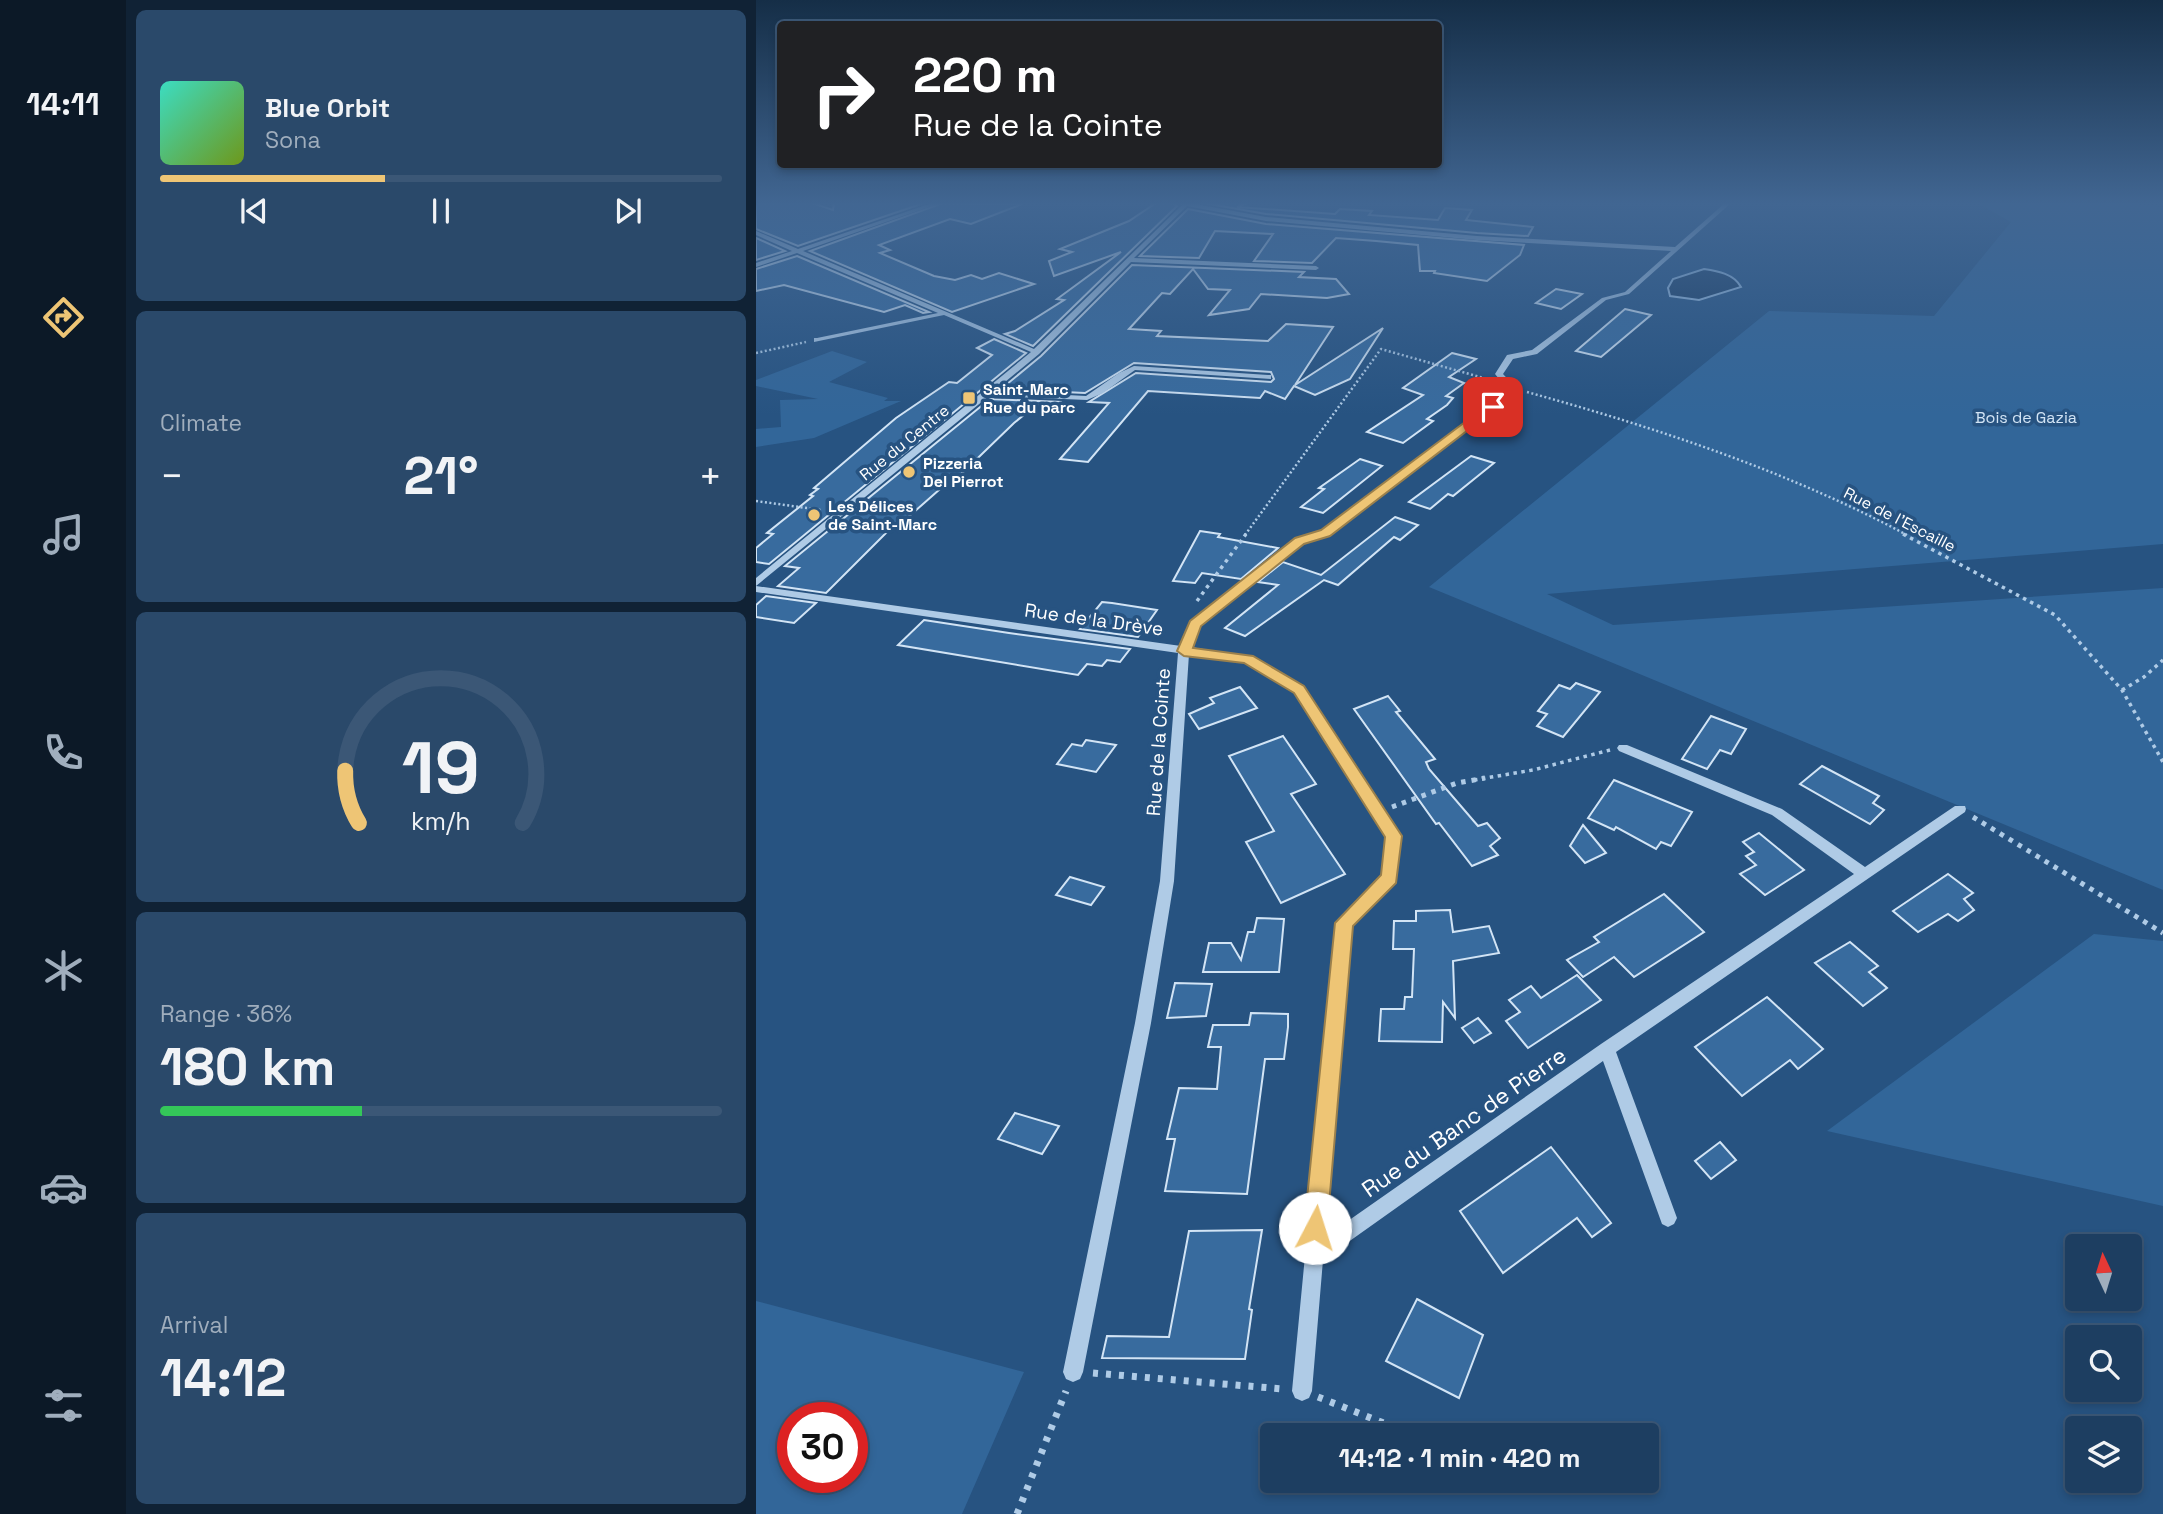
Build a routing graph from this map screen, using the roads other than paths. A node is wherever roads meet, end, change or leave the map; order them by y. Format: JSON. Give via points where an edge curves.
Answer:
{"nodes":[{"id":1,"x":851,"y":274,"type":"edge"},
{"id":2,"x":1117,"y":274,"type":"edge"},
{"id":3,"x":1649,"y":274,"type":"edge"},
{"id":4,"x":946,"y":313,"type":"junction"},
{"id":5,"x":817,"y":340,"type":"road end"},
{"id":6,"x":1036,"y":352,"type":"junction"},
{"id":7,"x":1268,"y":377,"type":"dead end"},
{"id":8,"x":985,"y":393,"type":"junction"},
{"id":9,"x":756,"y":583,"type":"edge"},
{"id":10,"x":756,"y":589,"type":"edge"},
{"id":11,"x":1184,"y":651,"type":"junction"},
{"id":12,"x":1623,"y":748,"type":"road end"},
{"id":13,"x":1961,"y":809,"type":"road end"},
{"id":14,"x":1865,"y":874,"type":"junction"},
{"id":15,"x":1607,"y":1049,"type":"junction"},
{"id":16,"x":1668,"y":1218,"type":"dead end"},
{"id":17,"x":1313,"y":1256,"type":"junction"},
{"id":18,"x":1073,"y":1372,"type":"road end"},
{"id":19,"x":1301,"y":1391,"type":"road end"}],
"edges":[{"from":1,"to":4,"type":"street"},
{"from":2,"to":6,"type":"street","name":"Rue du Centre"},
{"from":3,"to":11,"type":"street","name":"Rue de la Cointe","via":[[1627,293],[1604,299],[1534,352],[1510,357],[1499,374],[1511,388],[1325,533],[1299,541],[1195,624]]},
{"from":4,"to":5,"type":"street"},
{"from":4,"to":6,"type":"street"},
{"from":6,"to":8,"type":"street","name":"Rue du Centre"},
{"from":7,"to":8,"type":"street","via":[[1134,368],[1087,398]]},
{"from":8,"to":9,"type":"street","name":"Rue du Centre"},
{"from":10,"to":11,"type":"street","name":"Rue de la Drève"},
{"from":11,"to":17,"type":"street","name":"Rue de la Drève","via":[[1248,659],[1299,689],[1394,836],[1390,878],[1344,923]]},
{"from":11,"to":18,"type":"street","name":"Rue de la Cointe","via":[[1167,881]]},
{"from":12,"to":14,"type":"street","via":[[1777,812]]},
{"from":13,"to":14,"type":"street","name":"Rue du Banc de Pierre"},
{"from":14,"to":15,"type":"street","name":"Rue du Banc de Pierre"},
{"from":15,"to":16,"type":"street"},
{"from":15,"to":17,"type":"street","name":"Rue du Banc de Pierre"},
{"from":17,"to":19,"type":"street","name":"Rue de la Drève"}]}
